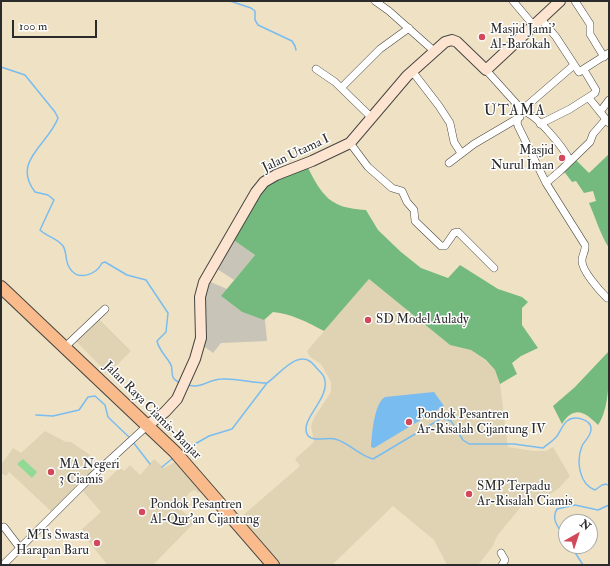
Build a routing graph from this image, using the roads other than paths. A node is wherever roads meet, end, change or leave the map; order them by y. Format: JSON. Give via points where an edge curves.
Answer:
{"nodes":[{"id":1,"x":375,"y":1,"type":"edge"},
{"id":2,"x":513,"y":1,"type":"edge"},
{"id":3,"x":560,"y":1,"type":"edge"},
{"id":4,"x":575,"y":1,"type":"edge"},
{"id":5,"x":538,"y":22,"type":"junction"},
{"id":6,"x":409,"y":28,"type":"junction"},
{"id":7,"x":434,"y":51,"type":"junction"},
{"id":8,"x":606,"y":55,"type":"edge"},
{"id":9,"x":574,"y":65,"type":"junction"},
{"id":10,"x":316,"y":69,"type":"dead end"},
{"id":11,"x":486,"y":70,"type":"junction"},
{"id":12,"x":584,"y":70,"type":"junction"},
{"id":13,"x":412,"y":71,"type":"junction"},
{"id":14,"x":341,"y":88,"type":"junction"},
{"id":15,"x":589,"y":98,"type":"junction"},
{"id":16,"x":609,"y":100,"type":"edge"},
{"id":17,"x":600,"y":112,"type":"junction"},
{"id":18,"x":522,"y":113,"type":"junction"},
{"id":19,"x":372,"y":118,"type":"junction"},
{"id":20,"x":607,"y":121,"type":"edge"},
{"id":21,"x":540,"y":124,"type":"junction"},
{"id":22,"x":350,"y":143,"type":"junction"},
{"id":23,"x":461,"y":153,"type":"junction"},
{"id":24,"x":570,"y":160,"type":"junction"},
{"id":25,"x":449,"y":163,"type":"dead end"},
{"id":26,"x":546,"y":183,"type":"junction"},
{"id":27,"x":494,"y":268,"type":"dead end"},
{"id":28,"x":1,"y":287,"type":"edge"},
{"id":29,"x":607,"y":298,"type":"dead end"},
{"id":30,"x":105,"y":309,"type":"dead end"},
{"id":31,"x":65,"y":347,"type":"junction"},
{"id":32,"x":148,"y":425,"type":"junction"},
{"id":33,"x":4,"y":527,"type":"dead end"},
{"id":34,"x":20,"y":548,"type":"junction"},
{"id":35,"x":501,"y":553,"type":"dead end"},
{"id":36,"x":3,"y":565,"type":"edge"},
{"id":37,"x":273,"y":565,"type":"edge"},
{"id":38,"x":502,"y":565,"type":"edge"}],
"edges":[{"from":1,"to":6,"type":"street"},
{"from":2,"to":5,"type":"street"},
{"from":3,"to":5,"type":"street"},
{"from":4,"to":8,"type":"street","via":[[590,24],[590,34]]},
{"from":5,"to":9,"type":"street","via":[[556,38]]},
{"from":5,"to":11,"type":"street"},
{"from":6,"to":7,"type":"street"},
{"from":6,"to":14,"type":"street","via":[[380,49]]},
{"from":7,"to":11,"type":"street","name":"Jalan Utama I","via":[[447,40],[454,40]]},
{"from":7,"to":13,"type":"street","name":"Jalan Utama I"},
{"from":8,"to":12,"type":"street"},
{"from":9,"to":12,"type":"street","via":[[579,72]]},
{"from":9,"to":18,"type":"street"},
{"from":10,"to":14,"type":"street"},
{"from":11,"to":18,"type":"street"},
{"from":12,"to":15,"type":"street","via":[[596,91]]},
{"from":13,"to":19,"type":"street","name":"Jalan Utama I"},
{"from":13,"to":23,"type":"street","via":[[447,118],[454,142]]},
{"from":14,"to":19,"type":"street"},
{"from":15,"to":17,"type":"street"},
{"from":15,"to":21,"type":"street"},
{"from":16,"to":17,"type":"street"},
{"from":17,"to":20,"type":"street"},
{"from":18,"to":21,"type":"street"},
{"from":18,"to":23,"type":"street"},
{"from":18,"to":26,"type":"street","via":[[517,122],[518,126]]},
{"from":19,"to":22,"type":"street","name":"Jalan Utama I"},
{"from":20,"to":24,"type":"street","via":[[592,135],[590,142]]},
{"from":21,"to":24,"type":"street","via":[[563,147]]},
{"from":22,"to":27,"type":"street","via":[[368,167],[392,188],[402,191],[414,210],[415,221],[441,246],[445,246],[454,233],[458,232]]},
{"from":22,"to":32,"type":"street","name":"Jalan Utama I","via":[[312,162],[276,175],[264,182],[256,192],[204,282],[200,297],[201,338],[184,386],[171,407]]},
{"from":23,"to":25,"type":"street"},
{"from":24,"to":26,"type":"street"},
{"from":26,"to":29,"type":"street","via":[[585,245],[583,265],[597,288]]},
{"from":28,"to":31,"type":"highway","name":"Jalan Raya Ciamis-Banjar"},
{"from":30,"to":31,"type":"street"},
{"from":31,"to":32,"type":"highway","name":"Jalan Raya Ciamis-Banjar"},
{"from":32,"to":34,"type":"street"},
{"from":32,"to":37,"type":"highway","name":"Jalan Raya Ciamis-Banjar","via":[[178,455]]},
{"from":33,"to":34,"type":"street"},
{"from":34,"to":36,"type":"street"},
{"from":35,"to":38,"type":"street","via":[[506,560]]}]}
